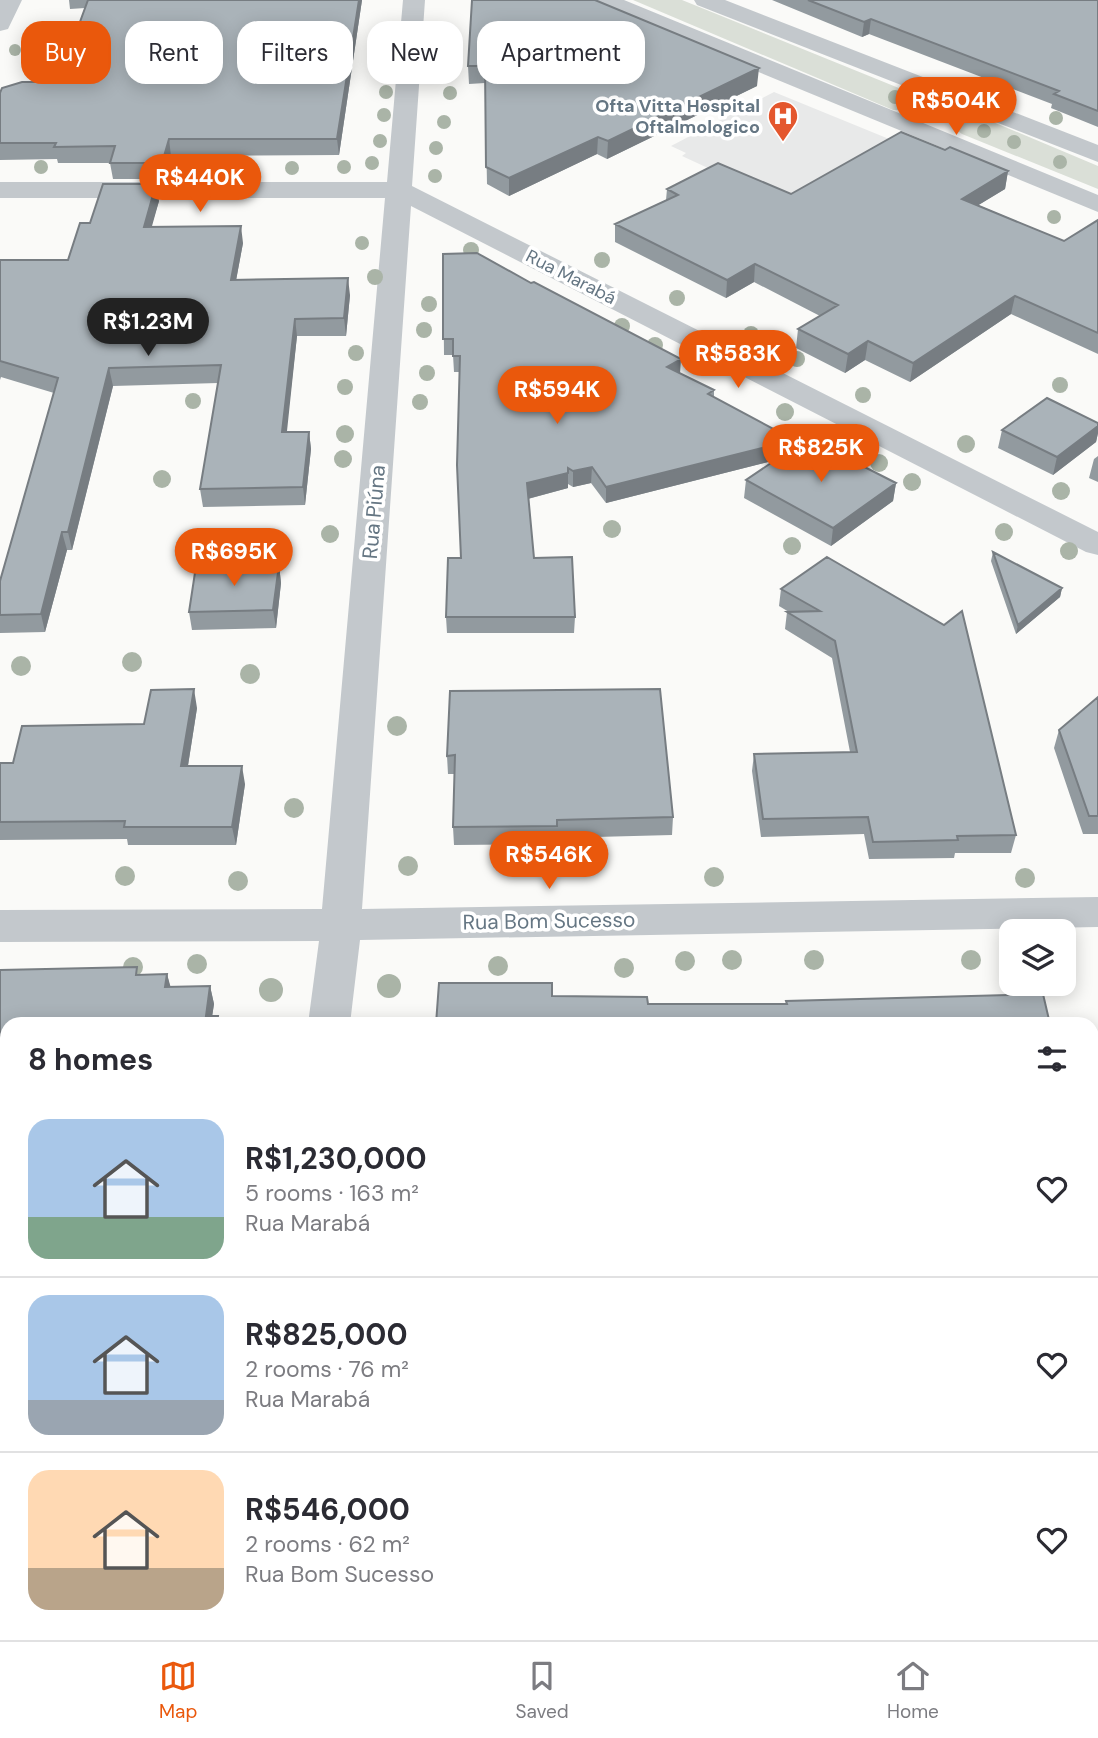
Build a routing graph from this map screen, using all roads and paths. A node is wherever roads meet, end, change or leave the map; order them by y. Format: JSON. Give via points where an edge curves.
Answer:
{"nodes":[{"id":1,"x":11,"y":0,"type":"edge"},
{"id":2,"x":414,"y":0,"type":"edge"},
{"id":3,"x":604,"y":0,"type":"edge"},
{"id":4,"x":705,"y":0,"type":"edge"},
{"id":5,"x":0,"y":24,"type":"edge"},
{"id":6,"x":970,"y":103,"type":"junction"},
{"id":7,"x":920,"y":131,"type":"junction"},
{"id":8,"x":1098,"y":153,"type":"edge"},
{"id":9,"x":0,"y":190,"type":"edge"},
{"id":10,"x":400,"y":190,"type":"junction"},
{"id":11,"x":1098,"y":204,"type":"edge"},
{"id":12,"x":1098,"y":545,"type":"edge"},
{"id":13,"x":1098,"y":912,"type":"edge"},
{"id":14,"x":341,"y":925,"type":"junction"},
{"id":15,"x":0,"y":926,"type":"edge"},
{"id":16,"x":330,"y":1017,"type":"edge"}],
"edges":[{"from":1,"to":5,"type":"street"},
{"from":2,"to":10,"type":"street","name":"Rua Piúna"},
{"from":3,"to":7,"type":"street"},
{"from":4,"to":6,"type":"street"},
{"from":6,"to":7,"type":"street"},
{"from":6,"to":8,"type":"street"},
{"from":7,"to":11,"type":"street"},
{"from":9,"to":10,"type":"street","name":"Rua Marabá"},
{"from":10,"to":12,"type":"street","name":"Rua Marabá"},
{"from":10,"to":14,"type":"street","name":"Rua Piúna"},
{"from":13,"to":14,"type":"street","name":"Rua Bom Sucesso"},
{"from":14,"to":15,"type":"street","name":"Rua Bom Sucesso"},
{"from":14,"to":16,"type":"street","name":"Rua Piúna"}]}
